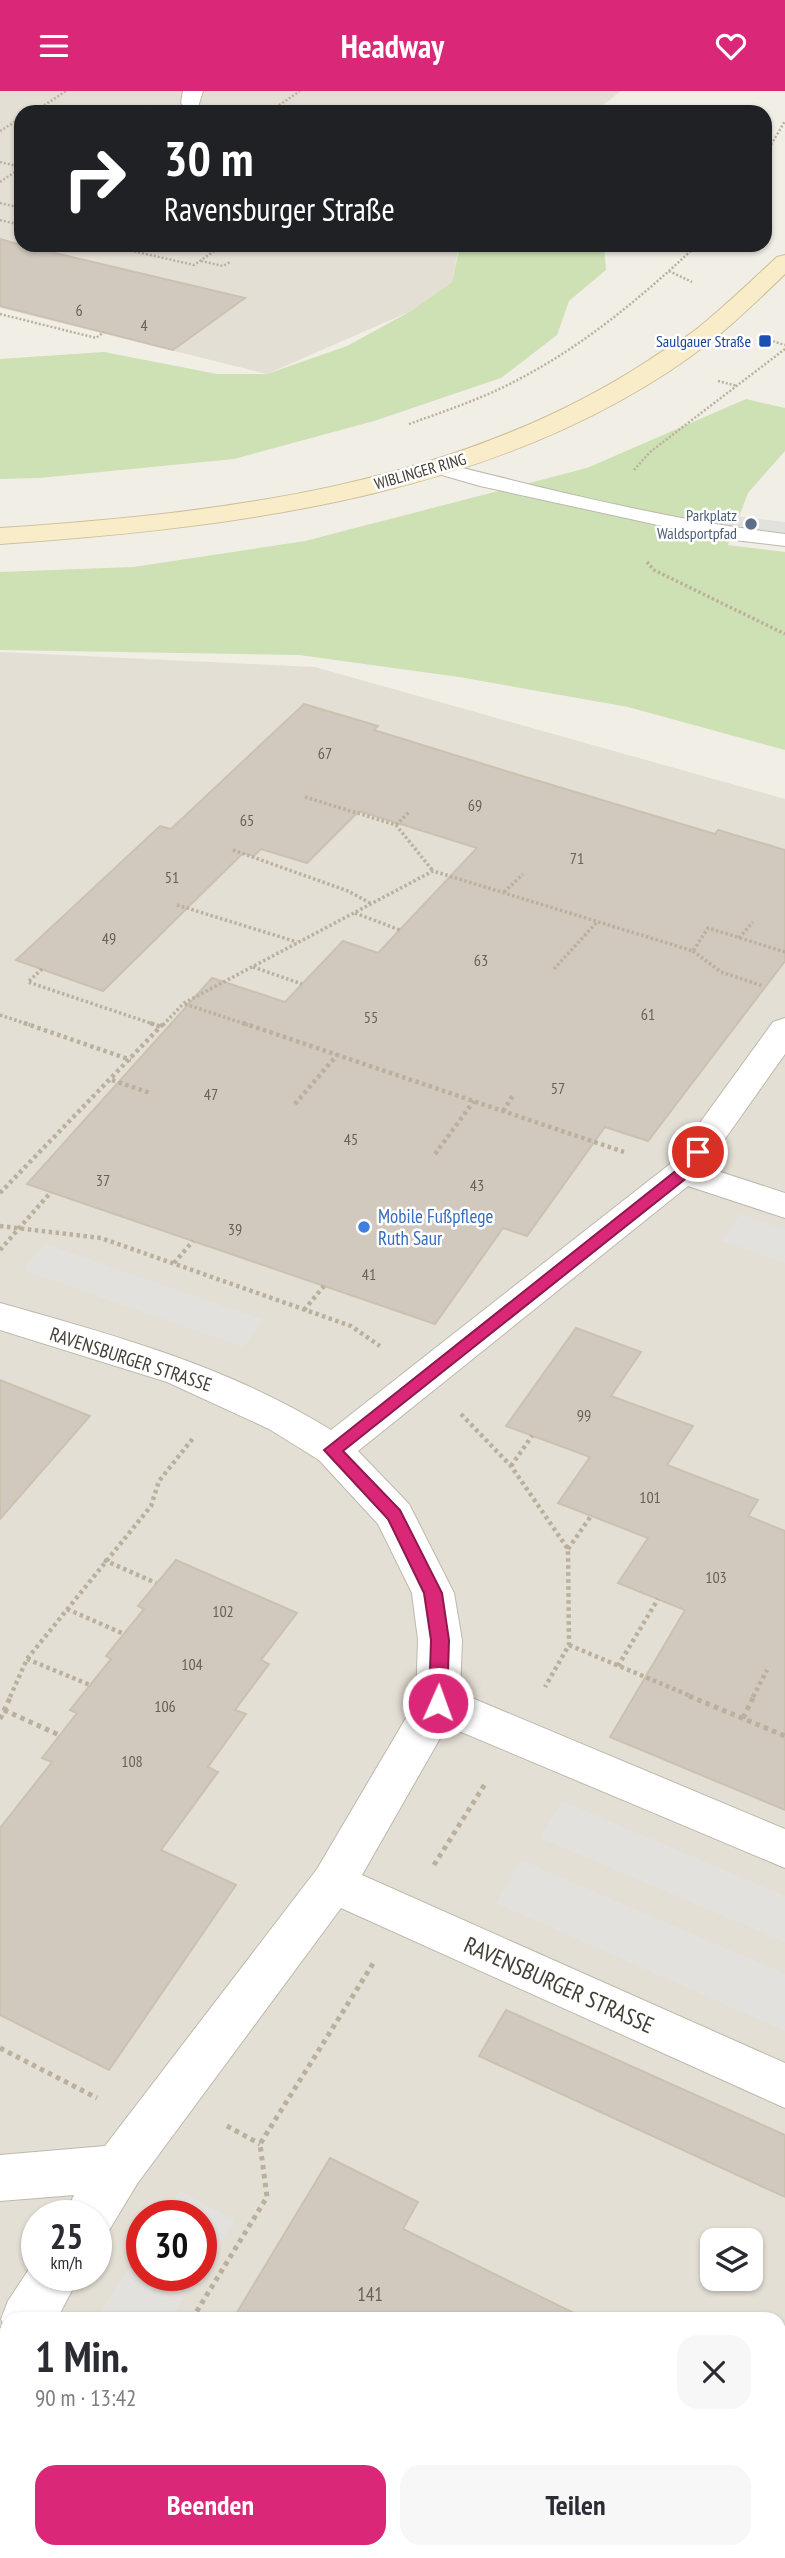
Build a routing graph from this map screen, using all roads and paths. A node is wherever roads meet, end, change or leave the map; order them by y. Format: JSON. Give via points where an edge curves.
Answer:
{"nodes":[{"id":1,"x":66,"y":91,"type":"edge"},
{"id":2,"x":300,"y":91,"type":"edge"},
{"id":3,"x":43,"y":105,"type":"edge"},
{"id":4,"x":279,"y":105,"type":"edge"},
{"id":5,"x":785,"y":121,"type":"edge"},
{"id":6,"x":772,"y":143,"type":"edge"},
{"id":7,"x":137,"y":252,"type":"edge"},
{"id":8,"x":213,"y":252,"type":"edge"},
{"id":9,"x":689,"y":252,"type":"edge"},
{"id":10,"x":201,"y":261,"type":"junction"},
{"id":11,"x":230,"y":262,"type":"dead end"},
{"id":12,"x":785,"y":262,"type":"edge"},
{"id":13,"x":669,"y":271,"type":"junction"},
{"id":14,"x":694,"y":282,"type":"dead end"},
{"id":15,"x":0,"y":314,"type":"edge"},
{"id":16,"x":47,"y":318,"type":"dead end"},
{"id":17,"x":39,"y":324,"type":"junction"},
{"id":18,"x":104,"y":332,"type":"dead end"},
{"id":19,"x":785,"y":349,"type":"edge"},
{"id":20,"x":401,"y":427,"type":"dead end"},
{"id":21,"x":435,"y":467,"type":"junction"},
{"id":22,"x":601,"y":506,"type":"junction"},
{"id":23,"x":0,"y":536,"type":"edge"},
{"id":24,"x":785,"y":540,"type":"edge"},
{"id":25,"x":785,"y":635,"type":"edge"},
{"id":26,"x":306,"y":797,"type":"dead end"},
{"id":27,"x":409,"y":812,"type":"dead end"},
{"id":28,"x":396,"y":825,"type":"junction"},
{"id":29,"x":233,"y":850,"type":"dead end"},
{"id":30,"x":433,"y":871,"type":"junction"},
{"id":31,"x":523,"y":874,"type":"dead end"},
{"id":32,"x":503,"y":893,"type":"junction"},
{"id":33,"x":371,"y":904,"type":"junction"},
{"id":34,"x":177,"y":905,"type":"dead end"},
{"id":35,"x":355,"y":913,"type":"junction"},
{"id":36,"x":597,"y":922,"type":"junction"},
{"id":37,"x":753,"y":922,"type":"dead end"},
{"id":38,"x":400,"y":930,"type":"dead end"},
{"id":39,"x":739,"y":937,"type":"junction"},
{"id":40,"x":298,"y":942,"type":"junction"},
{"id":41,"x":693,"y":951,"type":"junction"},
{"id":42,"x":785,"y":952,"type":"edge"},
{"id":43,"x":252,"y":967,"type":"junction"},
{"id":44,"x":42,"y":969,"type":"dead end"},
{"id":45,"x":554,"y":969,"type":"dead end"},
{"id":46,"x":302,"y":984,"type":"dead end"},
{"id":47,"x":770,"y":989,"type":"dead end"},
{"id":48,"x":184,"y":1003,"type":"junction"},
{"id":49,"x":0,"y":1015,"type":"edge"},
{"id":50,"x":161,"y":1027,"type":"junction"},
{"id":51,"x":785,"y":1029,"type":"edge"},
{"id":52,"x":337,"y":1055,"type":"junction"},
{"id":53,"x":131,"y":1060,"type":"junction"},
{"id":54,"x":112,"y":1080,"type":"junction"},
{"id":55,"x":150,"y":1093,"type":"dead end"},
{"id":56,"x":514,"y":1094,"type":"dead end"},
{"id":57,"x":474,"y":1101,"type":"junction"},
{"id":58,"x":295,"y":1104,"type":"dead end"},
{"id":59,"x":503,"y":1111,"type":"junction"},
{"id":60,"x":435,"y":1154,"type":"dead end"},
{"id":61,"x":683,"y":1172,"type":"junction"},
{"id":62,"x":51,"y":1192,"type":"dead end"},
{"id":63,"x":0,"y":1193,"type":"edge"},
{"id":64,"x":785,"y":1206,"type":"edge"},
{"id":65,"x":0,"y":1226,"type":"edge"},
{"id":66,"x":20,"y":1229,"type":"junction"},
{"id":67,"x":193,"y":1241,"type":"dead end"},
{"id":68,"x":0,"y":1250,"type":"edge"},
{"id":69,"x":174,"y":1263,"type":"junction"},
{"id":70,"x":324,"y":1286,"type":"dead end"},
{"id":71,"x":304,"y":1310,"type":"junction"},
{"id":72,"x":0,"y":1316,"type":"edge"},
{"id":73,"x":425,"y":1376,"type":"junction"},
{"id":74,"x":229,"y":1392,"type":"junction"},
{"id":75,"x":532,"y":1436,"type":"dead end"},
{"id":76,"x":333,"y":1450,"type":"junction"},
{"id":77,"x":511,"y":1467,"type":"junction"},
{"id":78,"x":592,"y":1516,"type":"dead end"},
{"id":79,"x":568,"y":1549,"type":"junction"},
{"id":80,"x":104,"y":1560,"type":"junction"},
{"id":81,"x":156,"y":1583,"type":"dead end"},
{"id":82,"x":658,"y":1599,"type":"dead end"},
{"id":83,"x":66,"y":1609,"type":"junction"},
{"id":84,"x":124,"y":1634,"type":"dead end"},
{"id":85,"x":569,"y":1645,"type":"junction"},
{"id":86,"x":27,"y":1659,"type":"junction"},
{"id":87,"x":618,"y":1666,"type":"junction"},
{"id":88,"x":767,"y":1670,"type":"dead end"},
{"id":89,"x":90,"y":1685,"type":"dead end"},
{"id":90,"x":438,"y":1703,"type":"junction"},
{"id":91,"x":4,"y":1710,"type":"junction"},
{"id":92,"x":0,"y":1719,"type":"edge"},
{"id":93,"x":743,"y":1719,"type":"junction"},
{"id":94,"x":59,"y":1735,"type":"dead end"},
{"id":95,"x":515,"y":1736,"type":"junction"},
{"id":96,"x":785,"y":1736,"type":"edge"},
{"id":97,"x":785,"y":1849,"type":"edge"},
{"id":98,"x":332,"y":1883,"type":"junction"},
{"id":99,"x":403,"y":1915,"type":"junction"},
{"id":100,"x":0,"y":2048,"type":"edge"},
{"id":101,"x":785,"y":2086,"type":"edge"},
{"id":102,"x":151,"y":2126,"type":"junction"},
{"id":103,"x":119,"y":2168,"type":"junction"},
{"id":104,"x":0,"y":2178,"type":"edge"},
{"id":105,"x":99,"y":2200,"type":"edge"},
{"id":106,"x":44,"y":2291,"type":"edge"},
{"id":107,"x":31,"y":2312,"type":"edge"},
{"id":108,"x":196,"y":2312,"type":"edge"}],
"edges":[{"from":1,"to":3,"type":"path"},
{"from":2,"to":4,"type":"path"},
{"from":5,"to":6,"type":"path"},
{"from":7,"to":10,"type":"path","via":[[194,265]]},
{"from":8,"to":10,"type":"path"},
{"from":9,"to":13,"type":"path"},
{"from":10,"to":11,"type":"path","via":[[223,266]]},
{"from":12,"to":21,"type":"street","name":"WIBLINGER RING","via":[[707,333],[621,390],[526,435]]},
{"from":13,"to":14,"type":"path"},
{"from":13,"to":20,"type":"path","via":[[536,370]]},
{"from":15,"to":17,"type":"path"},
{"from":16,"to":17,"type":"path"},
{"from":17,"to":18,"type":"path","via":[[96,338]]},
{"from":19,"to":22,"type":"path","via":[[650,452]]},
{"from":21,"to":22,"type":"lane"},
{"from":21,"to":23,"type":"street","name":"WIBLINGER RING","via":[[343,492],[239,512],[110,529]]},
{"from":22,"to":24,"type":"lane","via":[[717,532]]},
{"from":22,"to":25,"type":"path","via":[[654,570]]},
{"from":26,"to":28,"type":"path"},
{"from":27,"to":28,"type":"path"},
{"from":28,"to":30,"type":"path"},
{"from":29,"to":33,"type":"path","via":[[348,891]]},
{"from":30,"to":32,"type":"path"},
{"from":30,"to":33,"type":"path"},
{"from":31,"to":32,"type":"path"},
{"from":32,"to":36,"type":"path"},
{"from":33,"to":35,"type":"path"},
{"from":34,"to":40,"type":"path"},
{"from":35,"to":38,"type":"path"},
{"from":35,"to":40,"type":"path"},
{"from":36,"to":41,"type":"path"},
{"from":36,"to":45,"type":"path"},
{"from":37,"to":39,"type":"path"},
{"from":39,"to":41,"type":"path","via":[[708,927]]},
{"from":39,"to":42,"type":"path"},
{"from":40,"to":43,"type":"path"},
{"from":41,"to":47,"type":"path","via":[[721,972]]},
{"from":43,"to":46,"type":"path"},
{"from":43,"to":48,"type":"path"},
{"from":44,"to":50,"type":"path","via":[[28,982]]},
{"from":48,"to":50,"type":"path"},
{"from":48,"to":52,"type":"path"},
{"from":49,"to":53,"type":"path"},
{"from":50,"to":53,"type":"path"},
{"from":51,"to":61,"type":"street"},
{"from":52,"to":57,"type":"path"},
{"from":52,"to":58,"type":"path"},
{"from":53,"to":54,"type":"path"},
{"from":54,"to":55,"type":"path"},
{"from":54,"to":63,"type":"path"},
{"from":56,"to":59,"type":"path"},
{"from":57,"to":59,"type":"path"},
{"from":57,"to":60,"type":"path"},
{"from":59,"to":61,"type":"path"},
{"from":61,"to":64,"type":"street"},
{"from":61,"to":73,"type":"street"},
{"from":62,"to":66,"type":"path"},
{"from":65,"to":66,"type":"path"},
{"from":66,"to":68,"type":"path"},
{"from":66,"to":69,"type":"path","via":[[101,1238]]},
{"from":67,"to":69,"type":"path"},
{"from":69,"to":71,"type":"path"},
{"from":70,"to":71,"type":"path"},
{"from":71,"to":73,"type":"path","via":[[351,1327]]},
{"from":72,"to":74,"type":"street","name":"RAVENSBURGER STRASSE","via":[[181,1371]]},
{"from":73,"to":76,"type":"street"},
{"from":73,"to":77,"type":"path"},
{"from":74,"to":76,"type":"street","name":"RAVENSBURGER STRASSE"},
{"from":74,"to":80,"type":"path","via":[[159,1482],[151,1506]]},
{"from":75,"to":77,"type":"path"},
{"from":76,"to":90,"type":"street","name":"RAVENSBURGER STRASSE","via":[[394,1515],[433,1593],[440,1640]]},
{"from":77,"to":79,"type":"path"},
{"from":78,"to":79,"type":"path"},
{"from":79,"to":85,"type":"path"},
{"from":80,"to":81,"type":"path"},
{"from":80,"to":83,"type":"path"},
{"from":82,"to":87,"type":"path"},
{"from":83,"to":84,"type":"path"},
{"from":83,"to":86,"type":"path"},
{"from":85,"to":87,"type":"path"},
{"from":85,"to":95,"type":"path"},
{"from":86,"to":89,"type":"path"},
{"from":86,"to":91,"type":"path"},
{"from":87,"to":93,"type":"path"},
{"from":88,"to":93,"type":"path"},
{"from":90,"to":95,"type":"street"},
{"from":90,"to":98,"type":"street","name":"RAVENSBURGER STRASSE"},
{"from":91,"to":92,"type":"path"},
{"from":91,"to":94,"type":"path"},
{"from":93,"to":96,"type":"path"},
{"from":95,"to":97,"type":"street"},
{"from":95,"to":99,"type":"path"},
{"from":98,"to":99,"type":"street","name":"RAVENSBURGER STRASSE"},
{"from":98,"to":102,"type":"street","name":"RAVENSBURGER STRASSE"},
{"from":99,"to":101,"type":"street","name":"RAVENSBURGER STRASSE"},
{"from":99,"to":108,"type":"path","via":[[260,2144],[267,2197]]},
{"from":100,"to":102,"type":"path"},
{"from":102,"to":103,"type":"street","name":"RAVENSBURGER STRASSE"},
{"from":103,"to":104,"type":"street"},
{"from":103,"to":105,"type":"street","name":"RAVENSBURGER STRASSE"},
{"from":106,"to":107,"type":"street"}]}
